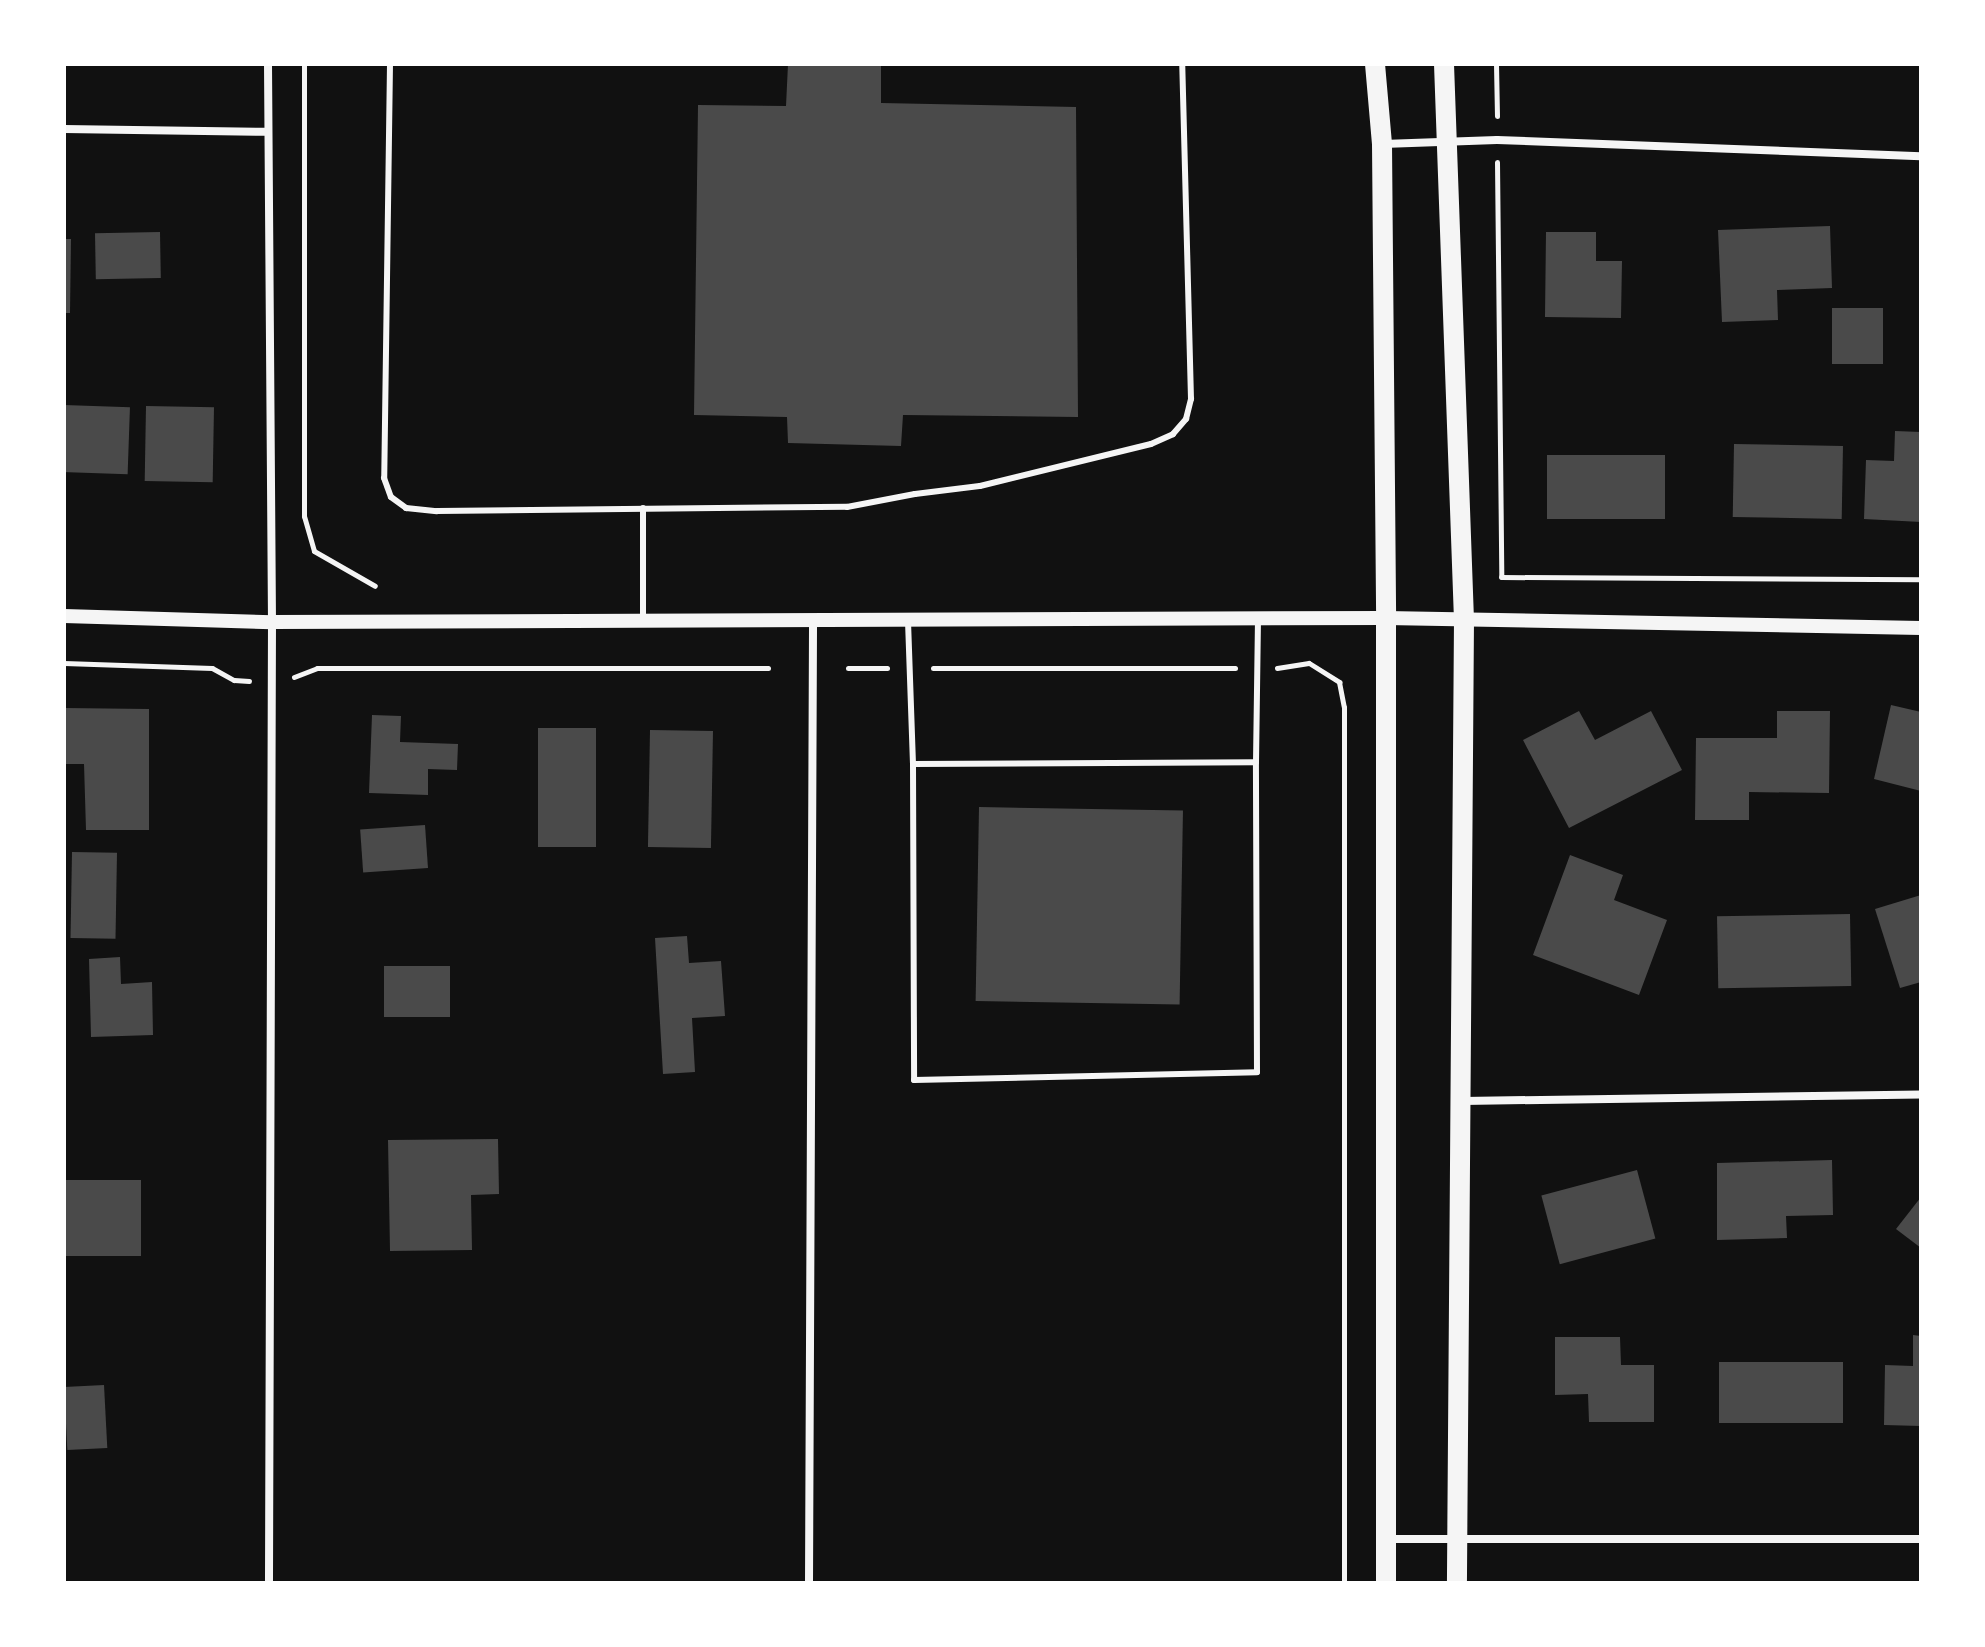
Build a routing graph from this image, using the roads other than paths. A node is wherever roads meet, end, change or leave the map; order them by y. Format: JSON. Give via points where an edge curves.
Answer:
{"nodes":[{"id":1,"x":268,"y":64,"type":"edge"},
{"id":2,"x":390,"y":64,"type":"edge"},
{"id":3,"x":1182,"y":64,"type":"edge"},
{"id":4,"x":1375,"y":64,"type":"edge"},
{"id":5,"x":1444,"y":64,"type":"edge"},
{"id":6,"x":64,"y":129,"type":"edge"},
{"id":7,"x":268,"y":132,"type":"junction"},
{"id":8,"x":1448,"y":142,"type":"junction"},
{"id":9,"x":1382,"y":144,"type":"junction"},
{"id":10,"x":1921,"y":156,"type":"edge"},
{"id":11,"x":643,"y":508,"type":"junction"},
{"id":12,"x":64,"y":616,"type":"edge"},
{"id":13,"x":813,"y":618,"type":"junction"},
{"id":14,"x":908,"y":618,"type":"junction"},
{"id":15,"x":1258,"y":618,"type":"junction"},
{"id":16,"x":1386,"y":618,"type":"junction"},
{"id":17,"x":643,"y":619,"type":"junction"},
{"id":18,"x":1464,"y":619,"type":"junction"},
{"id":19,"x":272,"y":622,"type":"junction"},
{"id":20,"x":1921,"y":628,"type":"edge"},
{"id":21,"x":1256,"y":762,"type":"junction"},
{"id":22,"x":913,"y":764,"type":"junction"},
{"id":23,"x":1921,"y":1095,"type":"edge"},
{"id":24,"x":1458,"y":1101,"type":"junction"},
{"id":25,"x":1386,"y":1539,"type":"junction"},
{"id":26,"x":1921,"y":1539,"type":"edge"},
{"id":27,"x":1457,"y":1540,"type":"junction"},
{"id":28,"x":269,"y":1583,"type":"edge"},
{"id":29,"x":809,"y":1583,"type":"edge"},
{"id":30,"x":1386,"y":1583,"type":"edge"},
{"id":31,"x":1457,"y":1583,"type":"edge"}],
"edges":[{"from":1,"to":7,"type":"street"},
{"from":2,"to":11,"type":"lane","via":[[384,478],[391,497],[406,508],[437,511]]},
{"from":3,"to":11,"type":"lane","via":[[1191,399],[1186,419],[1173,434],[980,486],[847,507]]},
{"from":4,"to":9,"type":"main road"},
{"from":5,"to":8,"type":"main road"},
{"from":6,"to":7,"type":"street"},
{"from":7,"to":19,"type":"street"},
{"from":8,"to":9,"type":"street"},
{"from":8,"to":10,"type":"street"},
{"from":8,"to":18,"type":"main road"},
{"from":9,"to":16,"type":"main road"},
{"from":11,"to":17,"type":"lane"},
{"from":12,"to":19,"type":"street"},
{"from":13,"to":14,"type":"street"},
{"from":13,"to":17,"type":"street"},
{"from":13,"to":29,"type":"street"},
{"from":14,"to":15,"type":"street"},
{"from":14,"to":22,"type":"lane"},
{"from":15,"to":16,"type":"street"},
{"from":15,"to":21,"type":"lane"},
{"from":16,"to":18,"type":"street"},
{"from":16,"to":25,"type":"main road"},
{"from":17,"to":19,"type":"street"},
{"from":18,"to":20,"type":"street"},
{"from":18,"to":24,"type":"main road"},
{"from":19,"to":28,"type":"street"},
{"from":21,"to":22,"type":"lane"},
{"from":21,"to":22,"type":"lane","via":[[1257,1072],[914,1080]]},
{"from":23,"to":24,"type":"street"},
{"from":24,"to":27,"type":"main road"},
{"from":25,"to":27,"type":"street"},
{"from":25,"to":30,"type":"main road"},
{"from":26,"to":27,"type":"street"},
{"from":27,"to":31,"type":"main road"}]}
